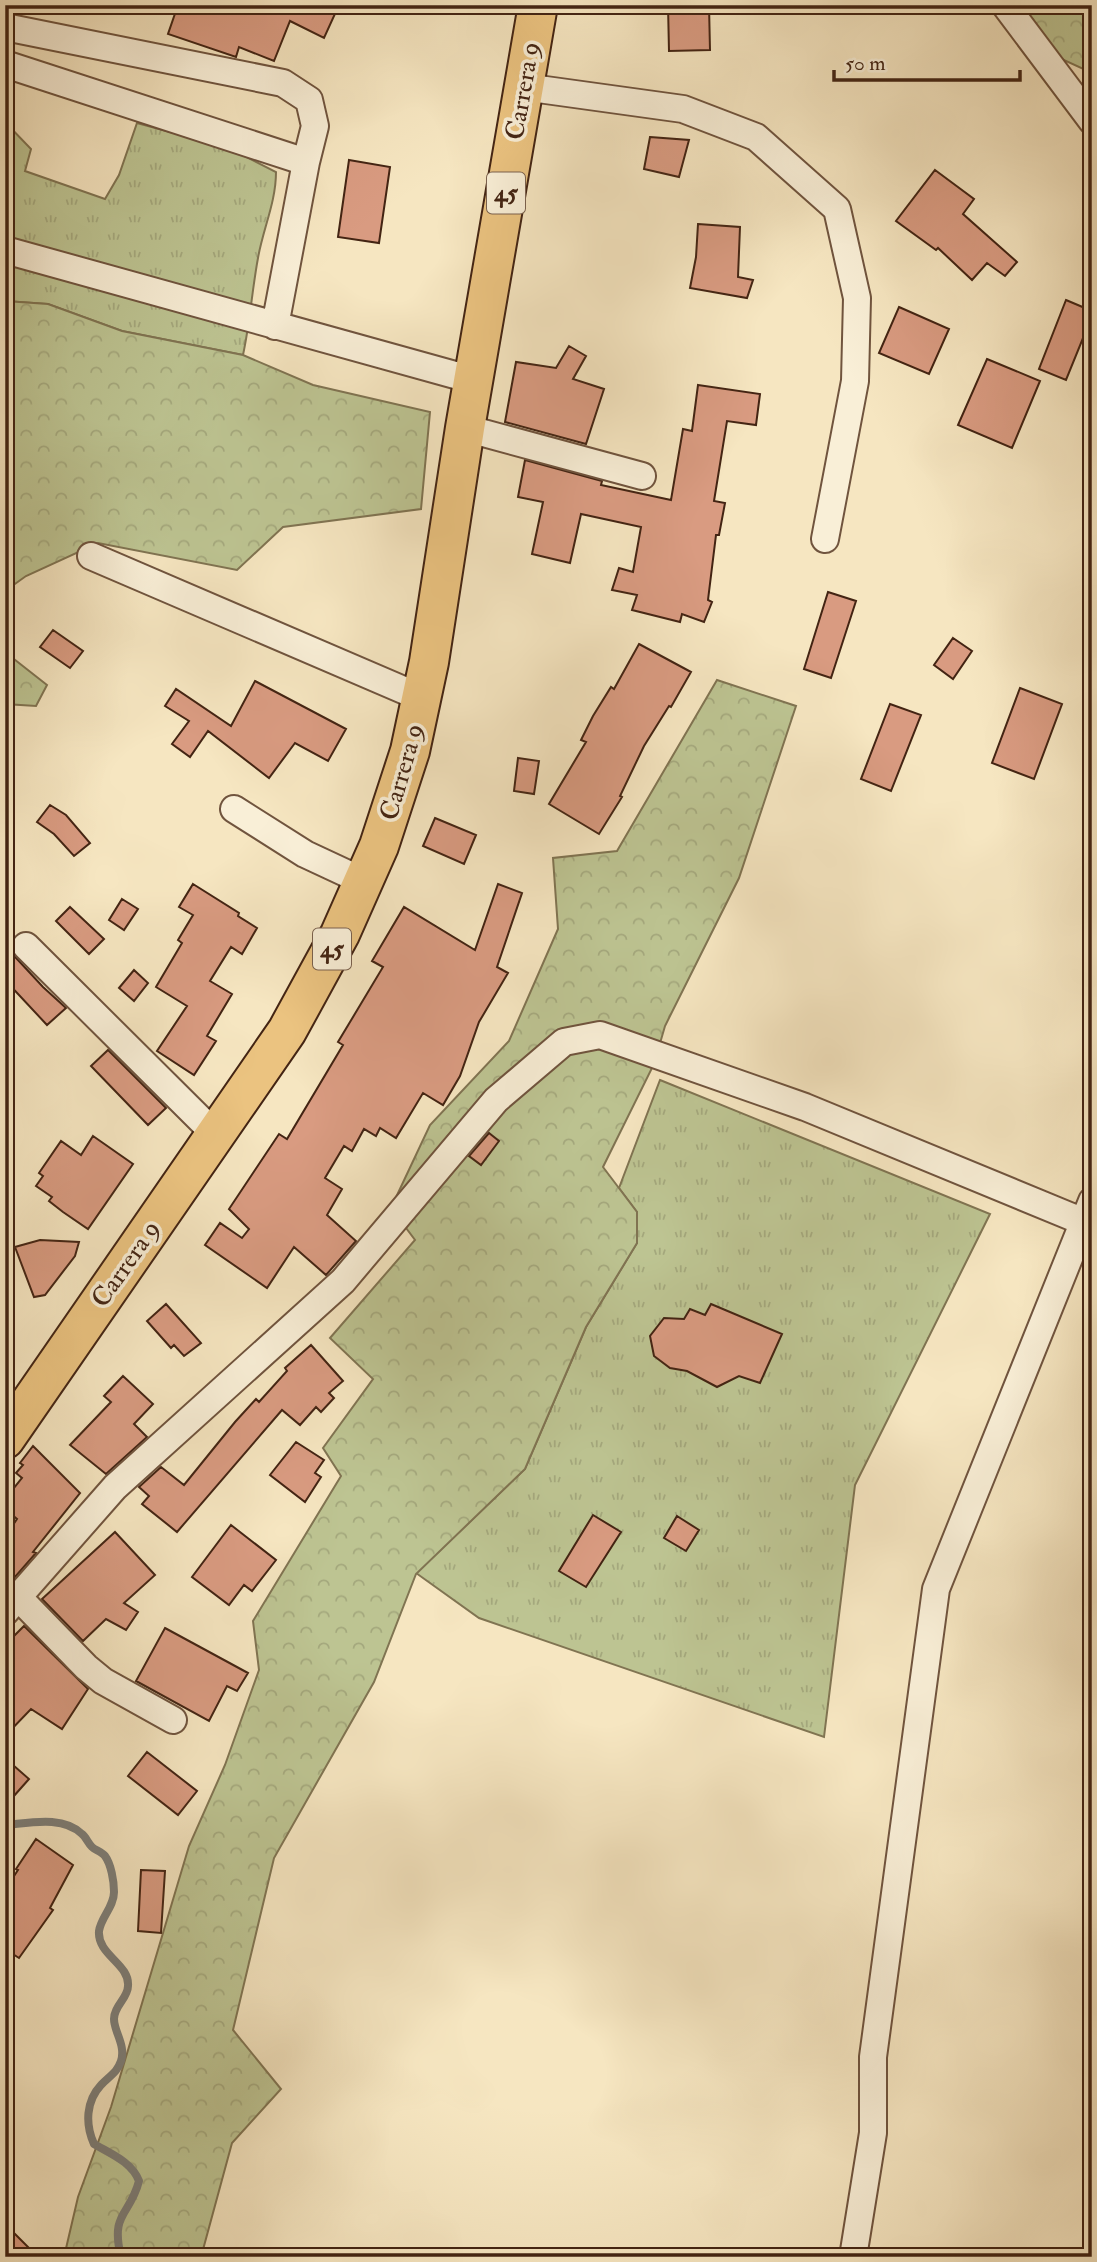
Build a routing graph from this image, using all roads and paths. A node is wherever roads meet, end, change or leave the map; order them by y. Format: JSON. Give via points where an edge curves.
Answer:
{"nodes":[{"id":1,"x":538,"y":5,"type":"edge"},
{"id":2,"x":1004,"y":5,"type":"edge"},
{"id":3,"x":5,"y":27,"type":"edge"},
{"id":4,"x":5,"y":64,"type":"edge"},
{"id":5,"x":524,"y":87,"type":"junction"},
{"id":6,"x":1092,"y":121,"type":"edge"},
{"id":7,"x":306,"y":162,"type":"junction"},
{"id":8,"x":5,"y":250,"type":"edge"},
{"id":9,"x":275,"y":326,"type":"junction"},
{"id":10,"x":473,"y":380,"type":"junction"},
{"id":11,"x":465,"y":428,"type":"junction"},
{"id":12,"x":642,"y":476,"type":"dead end"},
{"id":13,"x":825,"y":539,"type":"dead end"},
{"id":14,"x":91,"y":556,"type":"dead end"},
{"id":15,"x":422,"y":698,"type":"junction"},
{"id":16,"x":234,"y":809,"type":"dead end"},
{"id":17,"x":365,"y":882,"type":"junction"},
{"id":18,"x":26,"y":946,"type":"dead end"},
{"id":19,"x":216,"y":1135,"type":"junction"},
{"id":20,"x":1088,"y":1211,"type":"edge"},
{"id":21,"x":5,"y":1439,"type":"edge"},
{"id":22,"x":12,"y":1605,"type":"edge"},
{"id":23,"x":173,"y":1720,"type":"dead end"},
{"id":24,"x":853,"y":2257,"type":"edge"}],
"edges":[{"from":1,"to":5,"type":"highway","name":"Carrera 9","number":"45"},
{"from":2,"to":6,"type":"street"},
{"from":3,"to":7,"type":"street","via":[[283,83],[309,100],[315,126]]},
{"from":4,"to":7,"type":"street"},
{"from":5,"to":10,"type":"highway","name":"Carrera 9","number":"45"},
{"from":5,"to":13,"type":"street","via":[[683,108],[756,137],[837,209],[857,299],[855,381]]},
{"from":7,"to":9,"type":"street"},
{"from":8,"to":9,"type":"street"},
{"from":9,"to":10,"type":"street"},
{"from":10,"to":11,"type":"highway","name":"Carrera 9","number":"45"},
{"from":11,"to":12,"type":"street"},
{"from":11,"to":15,"type":"highway","name":"Carrera 9","number":"45"},
{"from":14,"to":15,"type":"street"},
{"from":15,"to":17,"type":"highway","name":"Carrera 9","number":"45","via":[[394,805]]},
{"from":16,"to":17,"type":"street","via":[[305,854]]},
{"from":17,"to":19,"type":"highway","name":"Carrera 9","number":"45","via":[[287,1031]]},
{"from":18,"to":19,"type":"street"},
{"from":19,"to":21,"type":"highway","name":"Carrera 9","number":"45"},
{"from":20,"to":22,"type":"street","via":[[600,1035],[564,1042],[496,1100],[343,1281],[115,1487]]},
{"from":20,"to":24,"type":"street","via":[[936,1589],[873,2057],[873,2133]]},
{"from":22,"to":23,"type":"street","via":[[103,1681]]}]}
